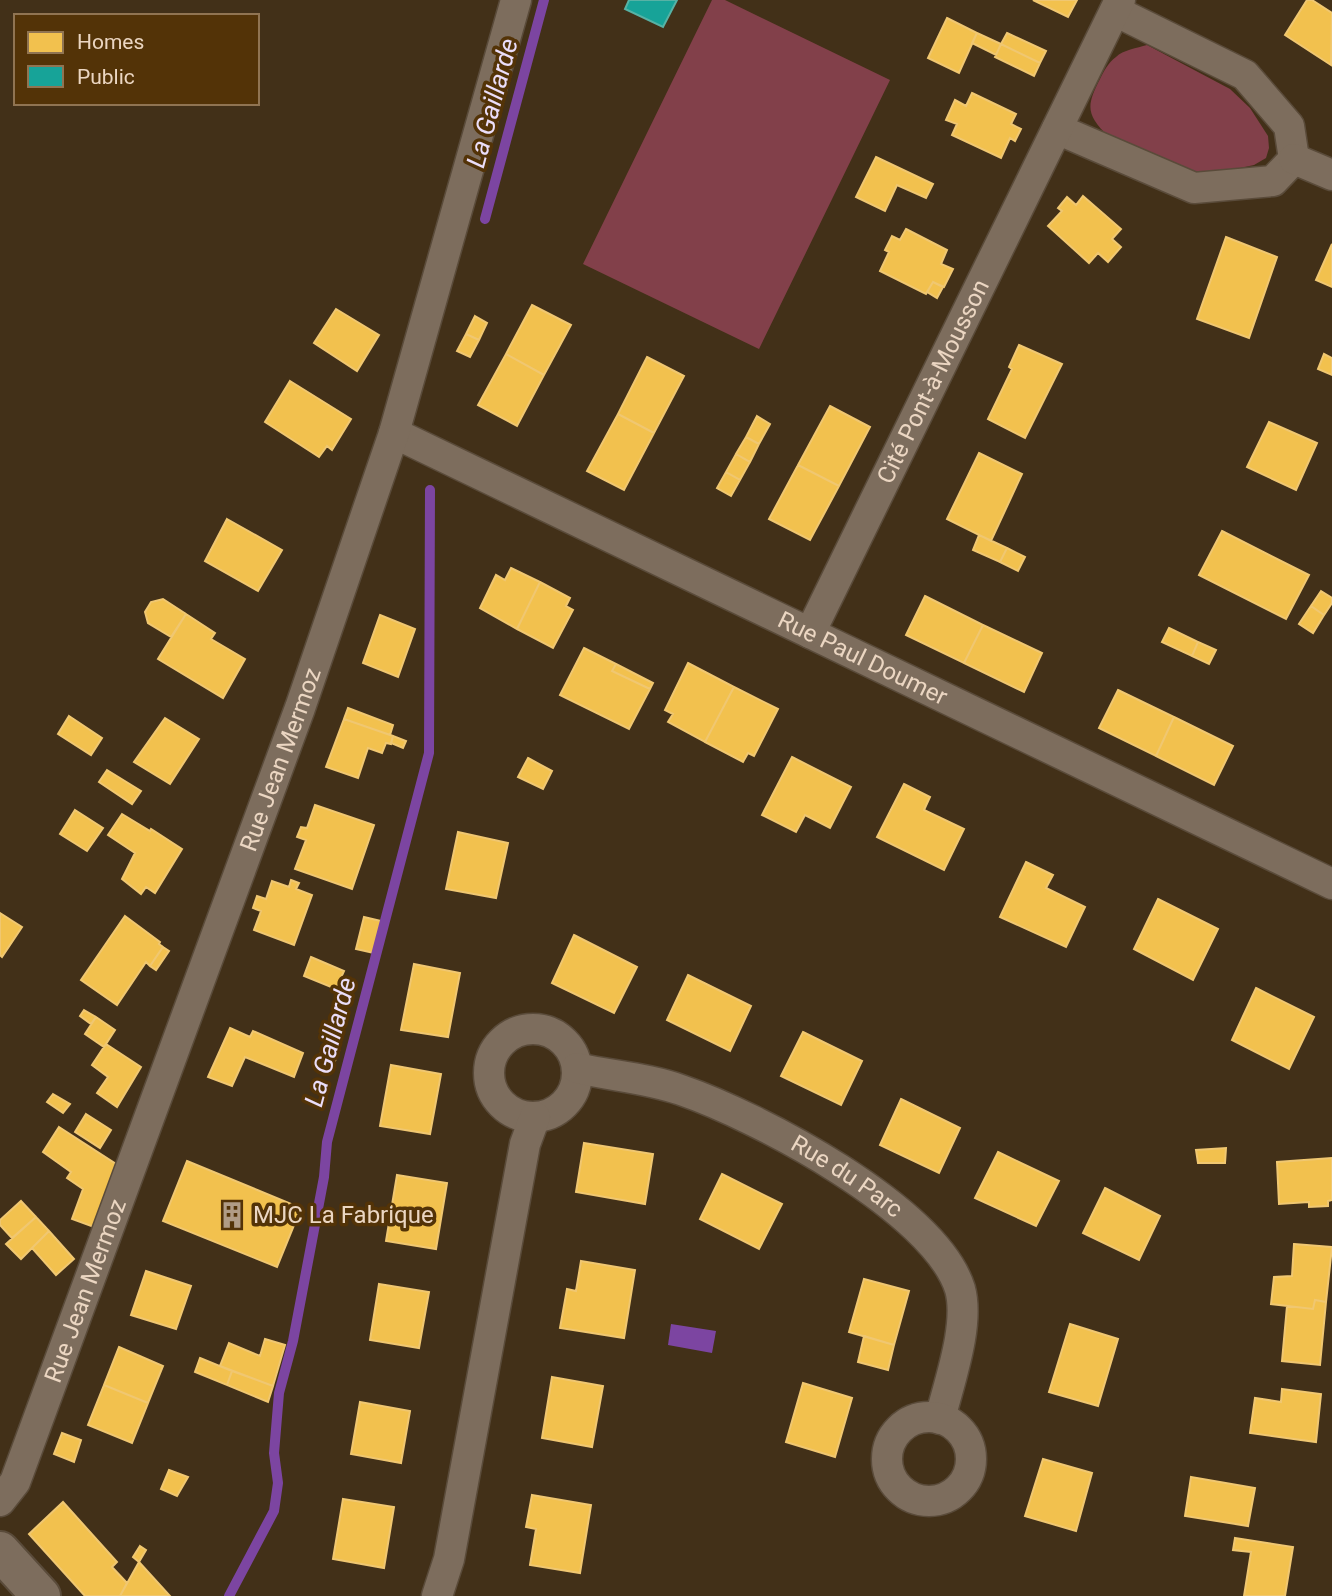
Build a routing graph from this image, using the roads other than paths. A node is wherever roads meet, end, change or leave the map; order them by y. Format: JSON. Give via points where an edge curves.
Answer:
{"nodes":[{"id":1,"x":516,"y":0,"type":"edge"},
{"id":2,"x":1117,"y":6,"type":"edge"},
{"id":3,"x":1057,"y":129,"type":"junction"},
{"id":4,"x":1294,"y":159,"type":"junction"},
{"id":5,"x":1332,"y":175,"type":"edge"},
{"id":6,"x":394,"y":433,"type":"junction"},
{"id":7,"x":810,"y":633,"type":"junction"},
{"id":8,"x":1332,"y":884,"type":"edge"},
{"id":9,"x":577,"y":1068,"type":"junction"},
{"id":10,"x":535,"y":1117,"type":"junction"},
{"id":11,"x":940,"y":1419,"type":"dead end"},
{"id":12,"x":0,"y":1501,"type":"edge"},
{"id":13,"x":0,"y":1551,"type":"edge"},
{"id":14,"x":41,"y":1596,"type":"edge"},
{"id":15,"x":437,"y":1596,"type":"edge"}],
"edges":[{"from":1,"to":6,"type":"street","name":"Rue Jean Mermoz"},
{"from":2,"to":3,"type":"street","name":"Cité Pont-à-Mousson"},
{"from":2,"to":4,"type":"street","name":"Cité Pont-à-Mousson","via":[[1245,75],[1289,126]]},
{"from":3,"to":4,"type":"street","via":[[1194,188],[1273,181]]},
{"from":3,"to":7,"type":"street","name":"Cité Pont-à-Mousson"},
{"from":4,"to":5,"type":"street"},
{"from":6,"to":7,"type":"street","name":"Rue Paul Doumer"},
{"from":6,"to":12,"type":"street","name":"Rue Jean Mermoz","via":[[146,1131],[15,1482]]},
{"from":7,"to":8,"type":"street","name":"Rue Paul Doumer"},
{"from":9,"to":10,"type":"street","via":[[571,1096],[549,1114]]},
{"from":9,"to":10,"type":"street","via":[[569,1048],[553,1034],[525,1029],[500,1044],[489,1071],[497,1099],[507,1109]]},
{"from":9,"to":11,"type":"street","name":"Rue du Parc","via":[[680,1090],[754,1121],[821,1157],[932,1241],[950,1265],[963,1311]]},
{"from":10,"to":15,"type":"street","via":[[525,1144],[449,1559]]},
{"from":13,"to":14,"type":"main road"}]}
